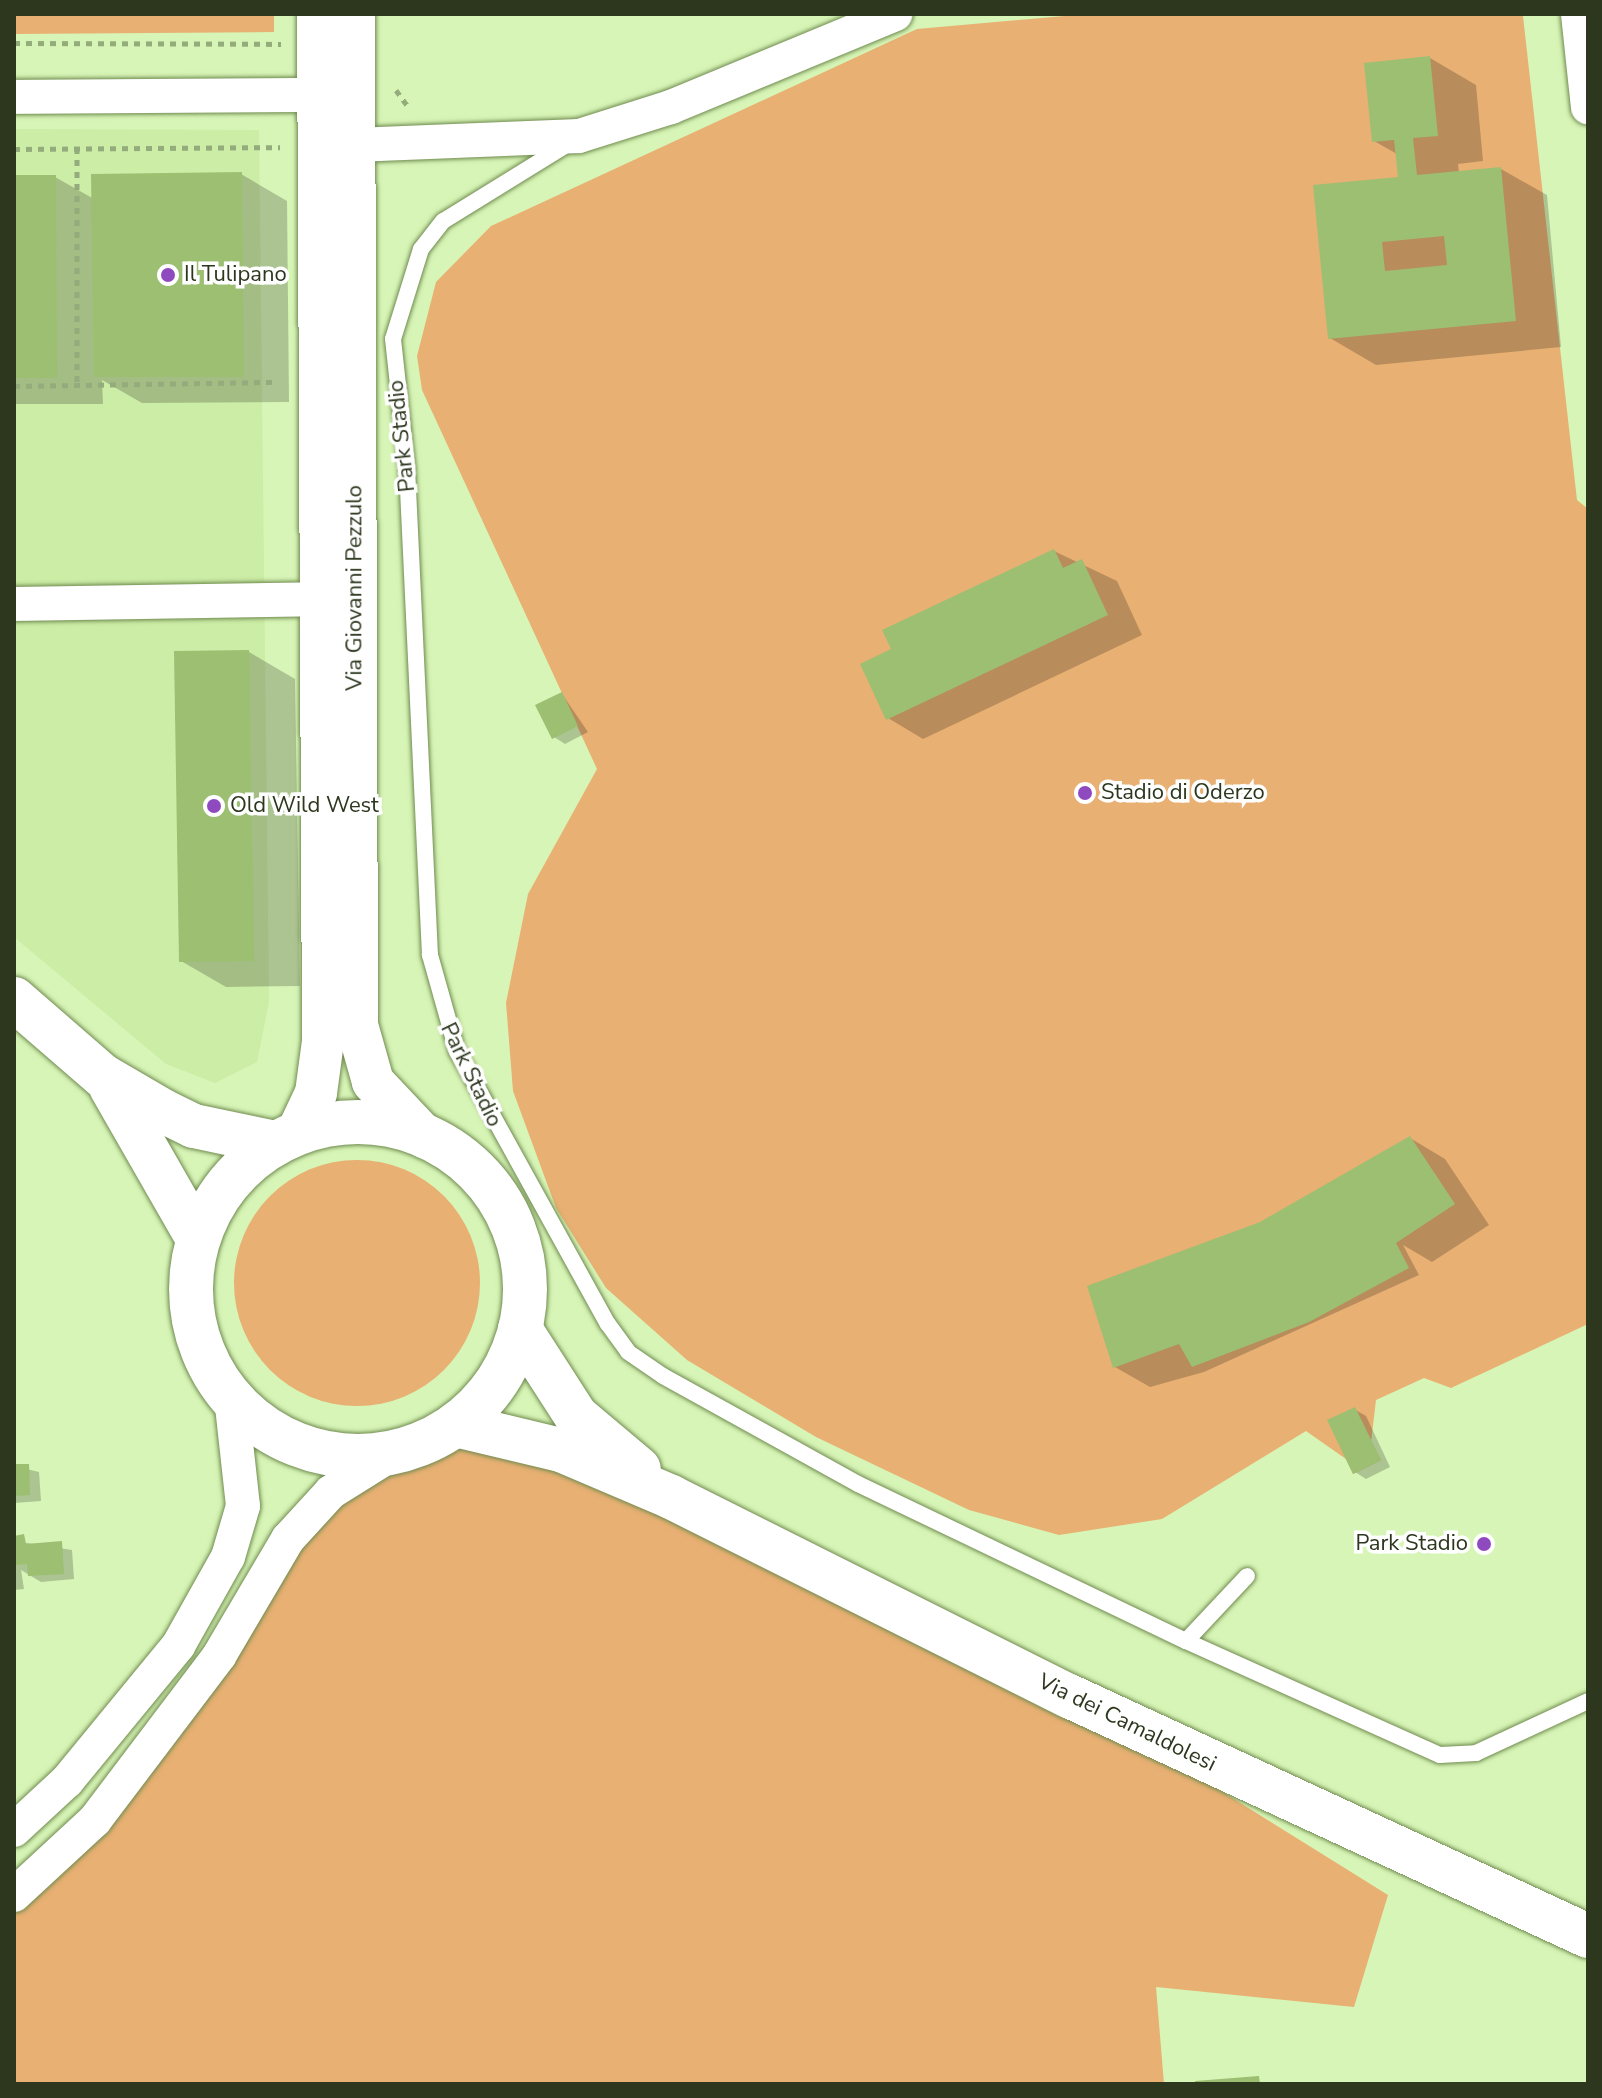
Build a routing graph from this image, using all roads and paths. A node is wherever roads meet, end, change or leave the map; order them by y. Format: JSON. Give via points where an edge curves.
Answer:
{"nodes":[{"id":1,"x":354,"y":14,"type":"edge"},
{"id":2,"x":895,"y":14,"type":"edge"},
{"id":3,"x":1578,"y":14,"type":"edge"},
{"id":4,"x":300,"y":22,"type":"edge"},
{"id":5,"x":14,"y":43,"type":"edge"},
{"id":6,"x":319,"y":95,"type":"junction"},
{"id":7,"x":14,"y":97,"type":"edge"},
{"id":8,"x":1588,"y":107,"type":"edge"},
{"id":9,"x":579,"y":136,"type":"junction"},
{"id":10,"x":354,"y":145,"type":"junction"},
{"id":11,"x":77,"y":148,"type":"junction"},
{"id":12,"x":14,"y":149,"type":"edge"},
{"id":13,"x":280,"y":161,"type":"dead end"},
{"id":14,"x":278,"y":366,"type":"dead end"},
{"id":15,"x":278,"y":382,"type":"junction"},
{"id":16,"x":77,"y":385,"type":"junction"},
{"id":17,"x":14,"y":386,"type":"edge"},
{"id":18,"x":278,"y":398,"type":"dead end"},
{"id":19,"x":338,"y":600,"type":"junction"},
{"id":20,"x":14,"y":604,"type":"edge"},
{"id":21,"x":14,"y":999,"type":"edge"},
{"id":22,"x":103,"y":1076,"type":"junction"},
{"id":23,"x":286,"y":1138,"type":"junction"},
{"id":24,"x":426,"y":1138,"type":"junction"},
{"id":25,"x":198,"y":1239,"type":"junction"},
{"id":26,"x":520,"y":1329,"type":"junction"},
{"id":27,"x":231,"y":1398,"type":"junction"},
{"id":28,"x":456,"y":1425,"type":"junction"},
{"id":29,"x":395,"y":1452,"type":"junction"},
{"id":30,"x":671,"y":1497,"type":"junction"},
{"id":31,"x":1247,"y":1576,"type":"dead end"},
{"id":32,"x":1186,"y":1641,"type":"junction"},
{"id":33,"x":1588,"y":1701,"type":"edge"},
{"id":34,"x":14,"y":1830,"type":"edge"},
{"id":35,"x":14,"y":1895,"type":"edge"},
{"id":36,"x":1588,"y":1936,"type":"edge"}],
"edges":[{"from":1,"to":10,"type":"street","name":"Via Giovanni Pezzulo"},
{"from":2,"to":9,"type":"street","name":"Park Stadio","via":[[671,107]]},
{"from":3,"to":8,"type":"street"},
{"from":4,"to":5,"type":"path","via":[[283,44]]},
{"from":4,"to":6,"type":"street","name":"Via Giovanni Pezzulo"},
{"from":6,"to":7,"type":"street"},
{"from":6,"to":19,"type":"street","name":"Via Giovanni Pezzulo"},
{"from":9,"to":10,"type":"street","name":"Park Stadio"},
{"from":9,"to":32,"type":"lane","name":"Park Stadio","via":[[562,154],[443,221],[421,249],[393,339],[407,468],[430,955],[452,1039],[539,1209],[628,1352],[858,1484]]},
{"from":10,"to":19,"type":"street","name":"Via Giovanni Pezzulo"},
{"from":11,"to":12,"type":"path"},
{"from":11,"to":13,"type":"path","via":[[280,146]]},
{"from":11,"to":16,"type":"path"},
{"from":14,"to":15,"type":"path"},
{"from":15,"to":16,"type":"path"},
{"from":15,"to":18,"type":"path"},
{"from":16,"to":17,"type":"path"},
{"from":19,"to":20,"type":"street"},
{"from":19,"to":23,"type":"street","name":"Via Giovanni Pezzulo","via":[[323,1041],[316,1093]]},
{"from":19,"to":24,"type":"street","name":"Via Giovanni Pezzulo","via":[[357,1025],[373,1082]]},
{"from":21,"to":22,"type":"main road"},
{"from":22,"to":23,"type":"main road","via":[[194,1126]]},
{"from":22,"to":25,"type":"main road","via":[[144,1134]]},
{"from":23,"to":24,"type":"main road","via":[[352,1121]]},
{"from":23,"to":25,"type":"main road","via":[[215,1201]]},
{"from":24,"to":26,"type":"main road","via":[[488,1183],[514,1227],[525,1277]]},
{"from":25,"to":27,"type":"main road","via":[[194,1323]]},
{"from":26,"to":28,"type":"main road","via":[[507,1366]]},
{"from":26,"to":30,"type":"main road","name":"Via dei Camaldolesi","via":[[576,1416]]},
{"from":27,"to":29,"type":"main road","via":[[265,1428],[306,1448],[350,1456]]},
{"from":27,"to":34,"type":"street","via":[[243,1506],[228,1557],[178,1646],[67,1781]]},
{"from":28,"to":29,"type":"main road"},
{"from":28,"to":30,"type":"main road","name":"Via dei Camaldolesi","via":[[561,1450]]},
{"from":29,"to":35,"type":"street","via":[[331,1492],[288,1539],[219,1656],[95,1820]]},
{"from":30,"to":36,"type":"main road","name":"Via dei Camaldolesi","via":[[1069,1696]]},
{"from":31,"to":32,"type":"lane"},
{"from":32,"to":33,"type":"lane","name":"Park Stadio","via":[[1440,1755],[1476,1753]]}]}
